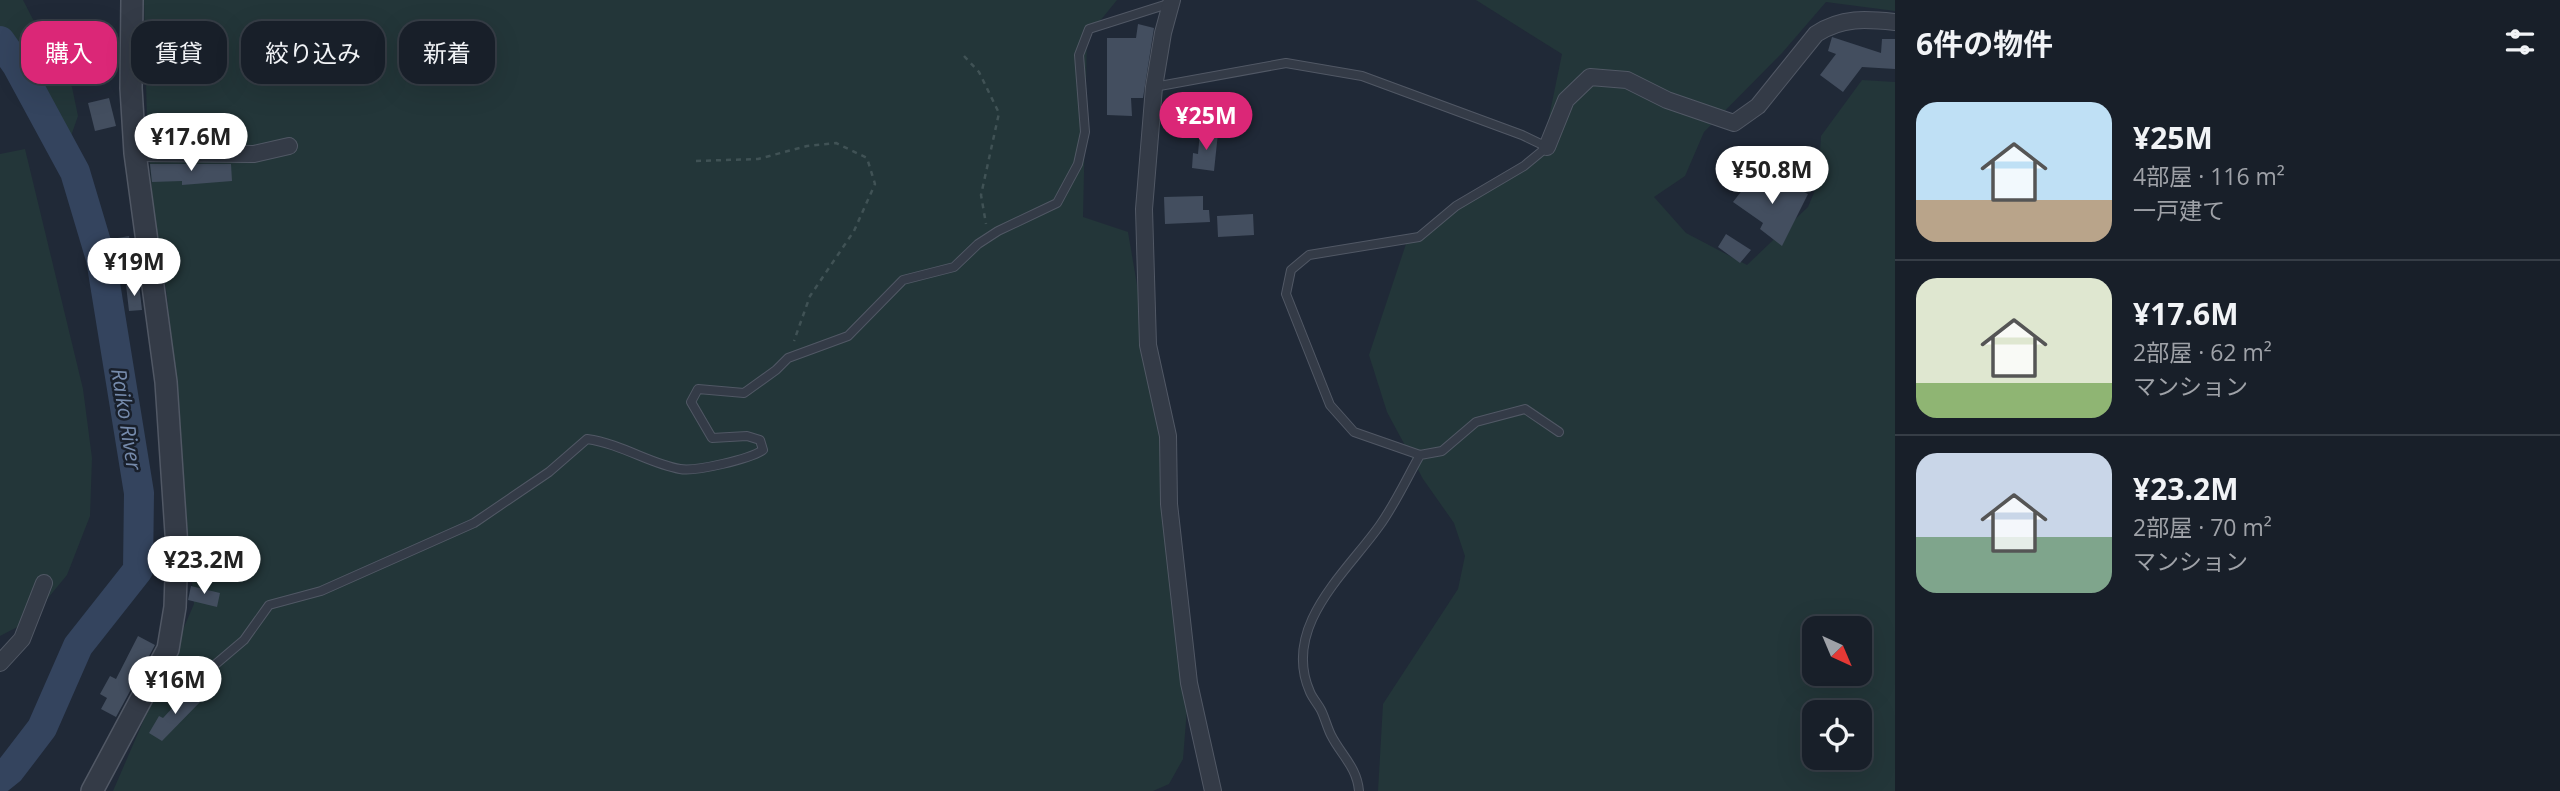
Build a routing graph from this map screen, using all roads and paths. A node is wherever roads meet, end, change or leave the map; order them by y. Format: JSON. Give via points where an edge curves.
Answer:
{"nodes":[{"id":1,"x":132,"y":0,"type":"edge"},
{"id":2,"x":1172,"y":1,"type":"edge"},
{"id":3,"x":1895,"y":22,"type":"edge"},
{"id":4,"x":964,"y":56,"type":"dead end"},
{"id":5,"x":1154,"y":87,"type":"junction"},
{"id":6,"x":289,"y":146,"type":"dead end"},
{"id":7,"x":1547,"y":147,"type":"junction"},
{"id":8,"x":135,"y":153,"type":"junction"},
{"id":9,"x":696,"y":161,"type":"dead end"},
{"id":10,"x":988,"y":237,"type":"junction"},
{"id":11,"x":788,"y":358,"type":"junction"},
{"id":12,"x":1559,"y":432,"type":"dead end"},
{"id":13,"x":1420,"y":455,"type":"junction"},
{"id":14,"x":44,"y":583,"type":"dead end"},
{"id":15,"x":0,"y":663,"type":"edge"},
{"id":16,"x":149,"y":689,"type":"junction"},
{"id":17,"x":92,"y":791,"type":"edge"},
{"id":18,"x":1213,"y":791,"type":"edge"},
{"id":19,"x":1359,"y":791,"type":"edge"}],
"edges":[{"from":1,"to":8,"type":"street"},
{"from":2,"to":5,"type":"street"},
{"from":2,"to":10,"type":"lane","via":[[1089,29],[1079,55],[1085,132],[1079,164],[1057,203]]},
{"from":3,"to":7,"type":"street","via":[[1844,20],[1829,25],[1816,34],[1758,106],[1734,123],[1626,80],[1590,77],[1566,100]]},
{"from":4,"to":10,"type":"path","via":[[979,72],[999,113],[981,195]]},
{"from":5,"to":7,"type":"lane","via":[[1286,63],[1362,76]]},
{"from":5,"to":18,"type":"street","via":[[1144,209],[1148,345],[1168,436],[1169,504],[1189,683]]},
{"from":6,"to":8,"type":"street","via":[[254,154]]},
{"from":7,"to":13,"type":"lane","via":[[1456,206],[1419,237],[1309,255],[1291,270],[1286,294],[1330,405],[1354,432]]},
{"from":8,"to":16,"type":"street","via":[[166,382],[177,548],[168,649]]},
{"from":9,"to":11,"type":"path","via":[[758,159],[836,143],[867,158],[875,184],[854,231],[810,296]]},
{"from":10,"to":11,"type":"lane","via":[[954,267],[903,280],[848,336]]},
{"from":11,"to":16,"type":"lane","via":[[744,393],[698,389],[691,402],[712,438],[760,440],[764,450],[751,458],[681,470],[587,439],[549,472],[474,523],[321,591],[269,605],[244,640],[204,674]]},
{"from":12,"to":13,"type":"lane","via":[[1525,409],[1476,422],[1442,451]]},
{"from":13,"to":19,"type":"lane","via":[[1380,525],[1328,591],[1306,641],[1304,667],[1310,692],[1331,736],[1354,768]]},
{"from":14,"to":15,"type":"street","via":[[22,639]]},
{"from":16,"to":17,"type":"street"}]}
